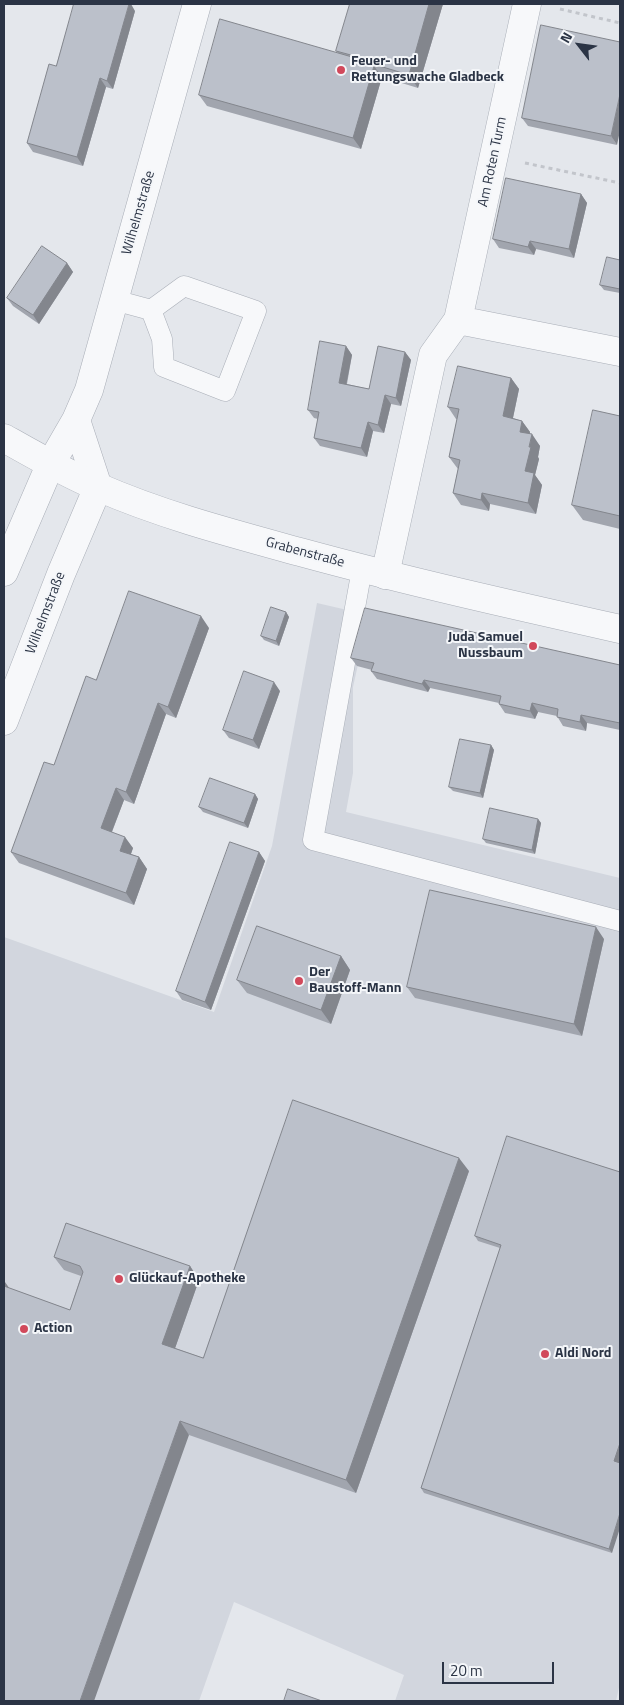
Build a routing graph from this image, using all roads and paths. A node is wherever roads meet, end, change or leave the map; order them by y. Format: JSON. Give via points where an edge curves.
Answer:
{"nodes":[{"id":1,"x":197,"y":4,"type":"edge"},
{"id":2,"x":540,"y":6,"type":"edge"},
{"id":3,"x":620,"y":23,"type":"edge"},
{"id":4,"x":494,"y":156,"type":"junction"},
{"id":5,"x":620,"y":183,"type":"edge"},
{"id":6,"x":114,"y":300,"type":"junction"},
{"id":7,"x":151,"y":310,"type":"junction"},
{"id":8,"x":458,"y":320,"type":"junction"},
{"id":9,"x":620,"y":352,"type":"edge"},
{"id":10,"x":76,"y":420,"type":"junction"},
{"id":11,"x":4,"y":438,"type":"edge"},
{"id":12,"x":50,"y":465,"type":"junction"},
{"id":13,"x":98,"y":487,"type":"junction"},
{"id":14,"x":4,"y":572,"type":"edge"},
{"id":15,"x":373,"y":572,"type":"junction"},
{"id":16,"x":620,"y":629,"type":"edge"},
{"id":17,"x":4,"y":721,"type":"edge"},
{"id":18,"x":620,"y":921,"type":"edge"}],
"edges":[{"from":1,"to":6,"type":"street","name":"Wilhelmstraße"},
{"from":2,"to":3,"type":"path"},
{"from":2,"to":4,"type":"street","name":"Am Roten Turm"},
{"from":4,"to":5,"type":"path"},
{"from":4,"to":8,"type":"street","name":"Am Roten Turm"},
{"from":6,"to":7,"type":"lane"},
{"from":6,"to":10,"type":"street","name":"Wilhelmstraße","via":[[89,390]]},
{"from":7,"to":7,"type":"lane","via":[[162,339],[164,367],[225,391],[256,311],[184,286]]},
{"from":8,"to":9,"type":"street"},
{"from":8,"to":15,"type":"street","name":"Am Roten Turm","via":[[433,355]]},
{"from":10,"to":12,"type":"street","name":"Wilhelmstraße"},
{"from":10,"to":13,"type":"street"},
{"from":11,"to":12,"type":"street","name":"Grabenstraße"},
{"from":12,"to":13,"type":"street","name":"Grabenstraße"},
{"from":12,"to":14,"type":"street","name":"Wilhelmstraße"},
{"from":13,"to":15,"type":"street","name":"Grabenstraße","via":[[207,526]]},
{"from":13,"to":17,"type":"street","name":"Wilhelmstraße"},
{"from":15,"to":16,"type":"street","name":"Grabenstraße"},
{"from":15,"to":18,"type":"lane","via":[[313,840]]}]}
